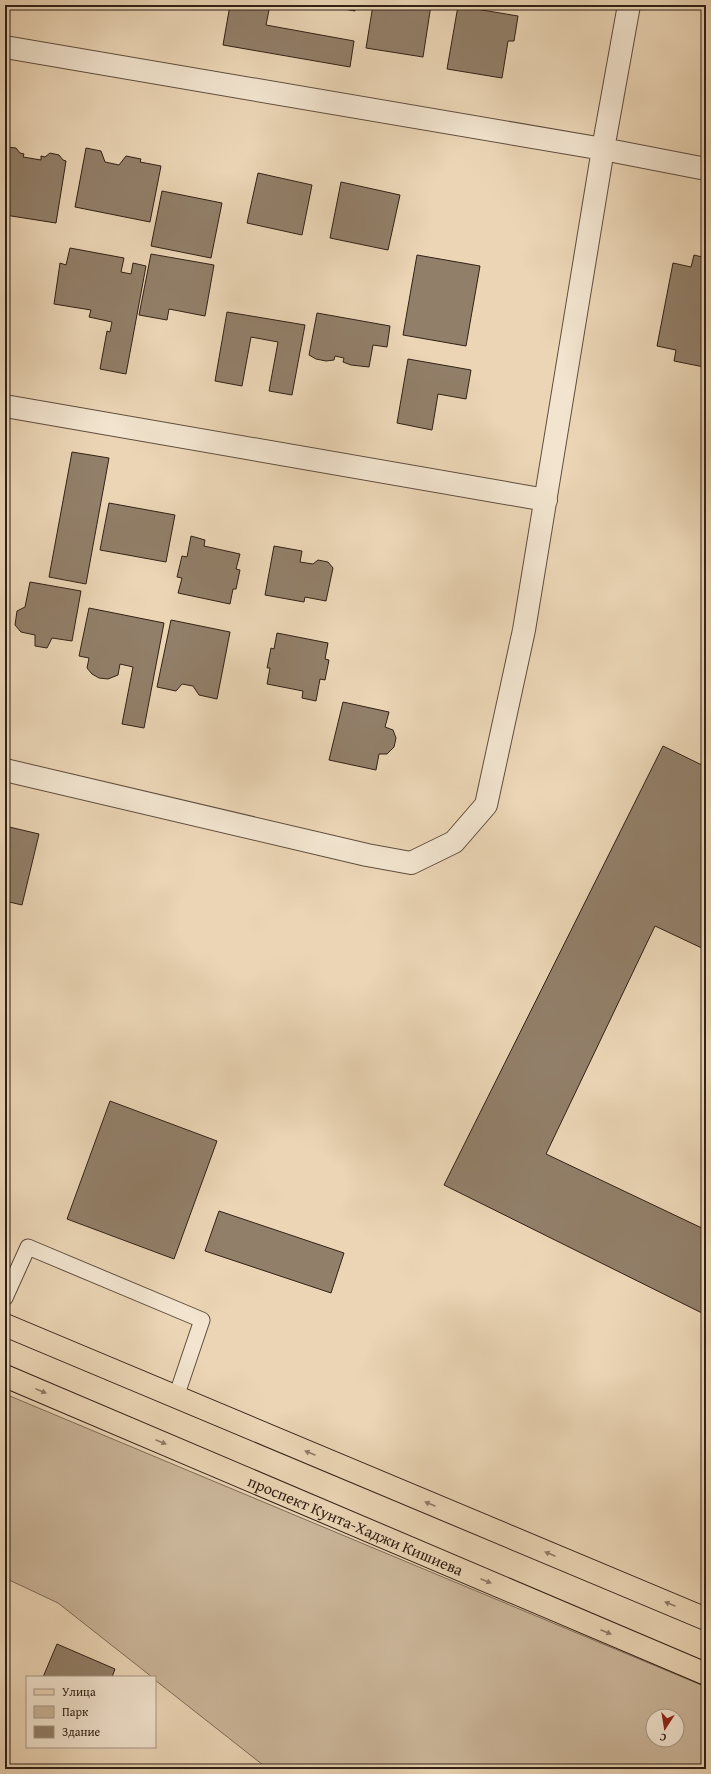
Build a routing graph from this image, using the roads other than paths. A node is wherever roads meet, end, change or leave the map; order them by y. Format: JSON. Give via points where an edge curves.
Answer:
{"nodes":[{"id":1,"x":629,"y":5,"type":"edge"},
{"id":2,"x":5,"y":47,"type":"edge"},
{"id":3,"x":603,"y":149,"type":"junction"},
{"id":4,"x":706,"y":169,"type":"edge"},
{"id":5,"x":5,"y":406,"type":"edge"},
{"id":6,"x":546,"y":500,"type":"junction"},
{"id":7,"x":5,"y":770,"type":"edge"},
{"id":8,"x":5,"y":1298,"type":"edge"},
{"id":9,"x":5,"y":1325,"type":"edge"},
{"id":10,"x":5,"y":1376,"type":"edge"},
{"id":11,"x":176,"y":1396,"type":"junction"},
{"id":12,"x":706,"y":1619,"type":"edge"},
{"id":13,"x":706,"y":1674,"type":"edge"}],
"edges":[{"from":1,"to":3,"type":"street"},
{"from":2,"to":3,"type":"street"},
{"from":3,"to":4,"type":"street"},
{"from":3,"to":6,"type":"street"},
{"from":5,"to":6,"type":"street"},
{"from":6,"to":7,"type":"street","via":[[524,630],[486,805],[454,842],[411,863],[367,855]]},
{"from":8,"to":11,"type":"lane","via":[[28,1247],[202,1320]]},
{"from":9,"to":11,"type":"main road"},
{"from":10,"to":13,"type":"main road","name":"проспект Кунта-Хаджи Кишиева","one_way":true},
{"from":12,"to":11,"type":"main road","one_way":true}]}
